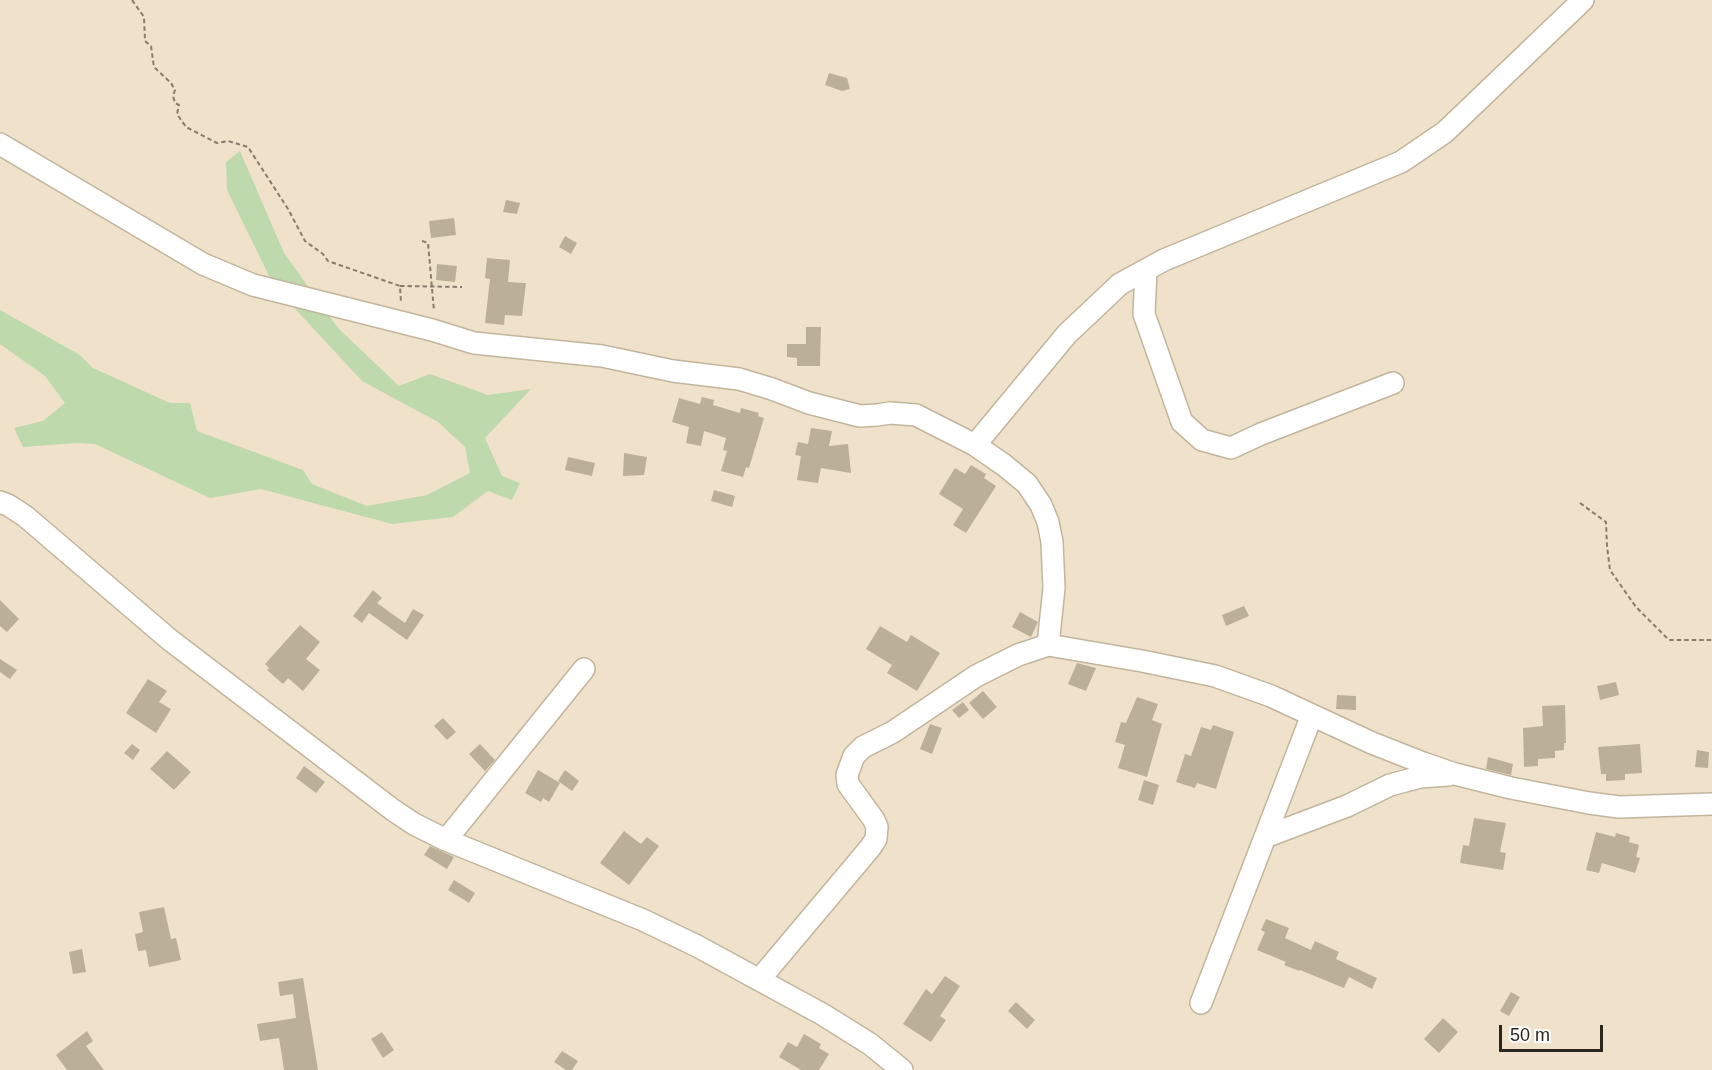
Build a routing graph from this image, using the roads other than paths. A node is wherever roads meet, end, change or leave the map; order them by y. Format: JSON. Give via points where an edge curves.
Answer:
{"nodes":[{"id":1,"x":1583,"y":0,"type":"edge"},
{"id":2,"x":0,"y":144,"type":"edge"},
{"id":3,"x":1146,"y":270,"type":"junction"},
{"id":4,"x":1393,"y":383,"type":"dead end"},
{"id":5,"x":975,"y":445,"type":"junction"},
{"id":6,"x":0,"y":502,"type":"edge"},
{"id":7,"x":1048,"y":645,"type":"junction"},
{"id":8,"x":584,"y":669,"type":"dead end"},
{"id":9,"x":1312,"y":715,"type":"junction"},
{"id":10,"x":1455,"y":774,"type":"junction"},
{"id":11,"x":1712,"y":804,"type":"edge"},
{"id":12,"x":1265,"y":837,"type":"junction"},
{"id":13,"x":446,"y":840,"type":"junction"},
{"id":14,"x":759,"y":980,"type":"junction"},
{"id":15,"x":1201,"y":1003,"type":"dead end"},
{"id":16,"x":902,"y":1070,"type":"edge"}],
"edges":[{"from":1,"to":3,"type":"street","via":[[1445,132],[1401,162]]},
{"from":2,"to":5,"type":"street","via":[[203,264],[253,285],[474,343],[591,355],[740,379],[860,416],[916,415]]},
{"from":3,"to":4,"type":"street","via":[[1144,314],[1182,422],[1202,441],[1231,448]]},
{"from":3,"to":5,"type":"street","via":[[1120,284],[1067,334]]},
{"from":5,"to":7,"type":"street","via":[[1027,484],[1048,522],[1054,588]]},
{"from":6,"to":13,"type":"street","via":[[25,516],[170,640],[345,774],[414,824]]},
{"from":7,"to":9,"type":"street","via":[[1215,676]]},
{"from":7,"to":14,"type":"street","via":[[976,676],[893,732],[862,747],[854,756],[848,784],[874,820],[876,839]]},
{"from":8,"to":13,"type":"street"},
{"from":9,"to":10,"type":"street"},
{"from":9,"to":12,"type":"street"},
{"from":10,"to":11,"type":"street","via":[[1618,807]]},
{"from":10,"to":12,"type":"street","via":[[1390,785]]},
{"from":12,"to":15,"type":"street"},
{"from":13,"to":14,"type":"street","via":[[643,920]]},
{"from":14,"to":16,"type":"street","via":[[870,1044]]}]}
